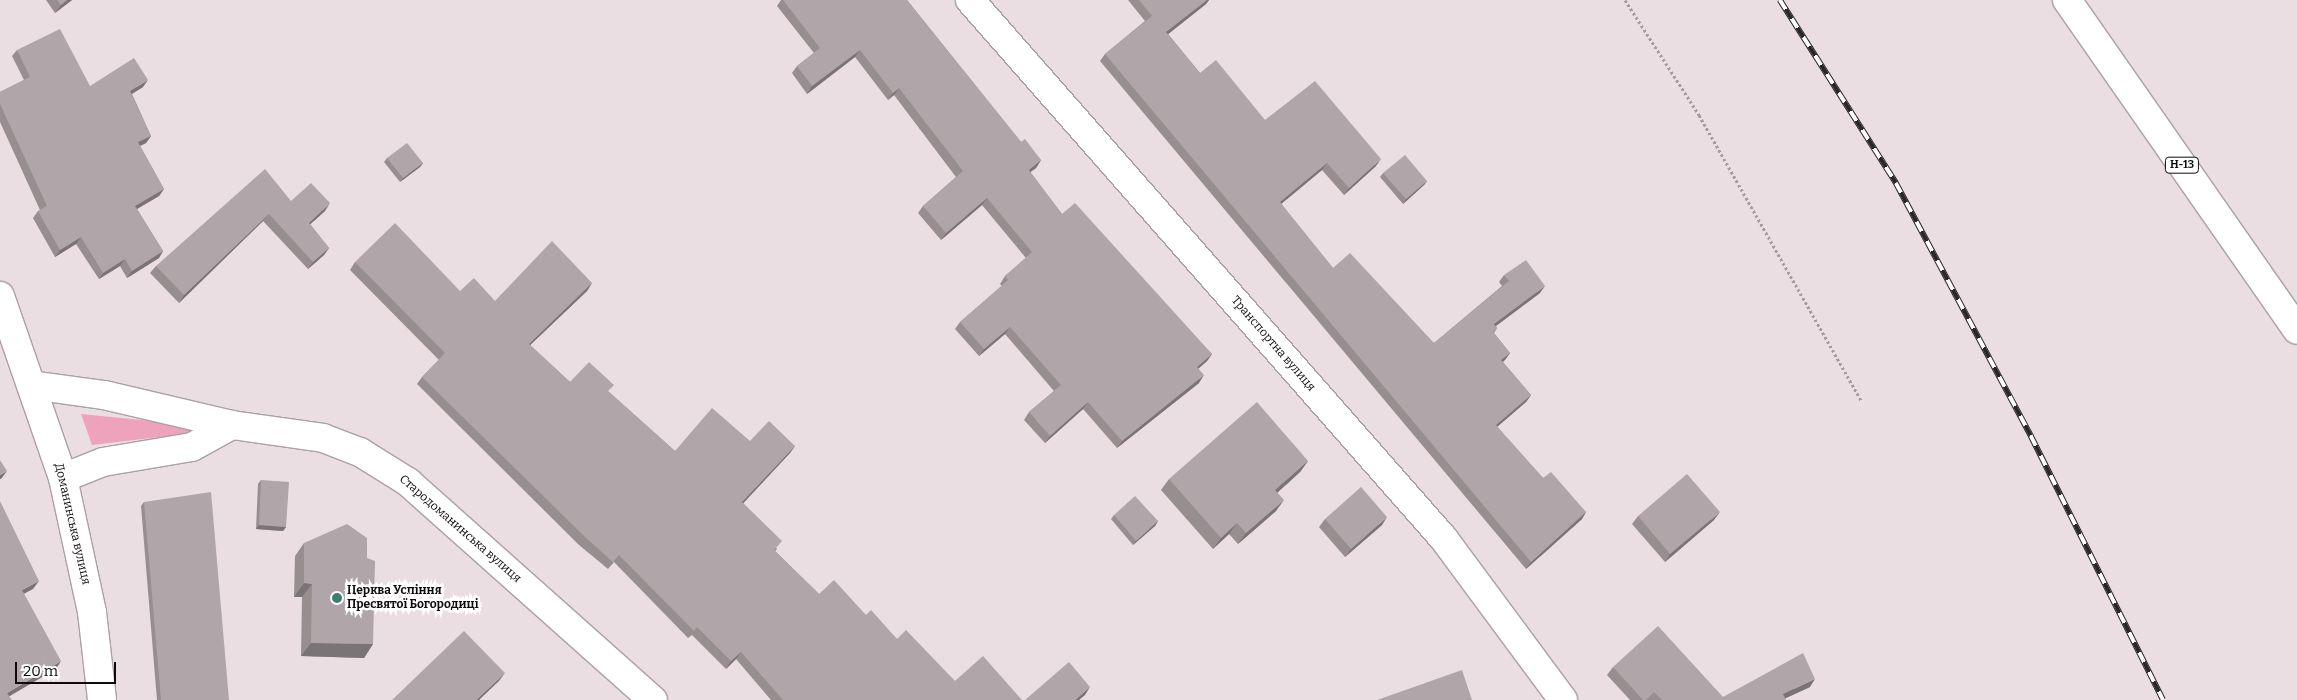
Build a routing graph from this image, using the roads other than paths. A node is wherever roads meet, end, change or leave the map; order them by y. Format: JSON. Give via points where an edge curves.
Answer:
{"nodes":[{"id":1,"x":970,"y":0,"type":"edge"},
{"id":2,"x":2067,"y":0,"type":"edge"},
{"id":3,"x":0,"y":296,"type":"edge"},
{"id":4,"x":2297,"y":330,"type":"edge"},
{"id":5,"x":31,"y":386,"type":"junction"},
{"id":6,"x":232,"y":425,"type":"junction"},
{"id":7,"x":63,"y":478,"type":"junction"},
{"id":8,"x":102,"y":700,"type":"edge"},
{"id":9,"x":653,"y":700,"type":"edge"},
{"id":10,"x":1563,"y":700,"type":"edge"}],
"edges":[{"from":1,"to":10,"type":"street","name":"Транспортна вулиця","via":[[1444,539]]},
{"from":2,"to":4,"type":"street","number":"Н-13"},
{"from":3,"to":5,"type":"street","name":"Доманинська вулиця"},
{"from":5,"to":6,"type":"street","name":"Стародоманинська вулиця","via":[[104,395]]},
{"from":5,"to":7,"type":"street","name":"Доманинська вулиця"},
{"from":6,"to":7,"type":"street","via":[[192,447],[103,462]]},
{"from":6,"to":9,"type":"street","name":"Стародоманинська вулиця","via":[[323,438],[384,464]]},
{"from":7,"to":8,"type":"street","name":"Доманинська вулиця","via":[[92,612]]}]}
